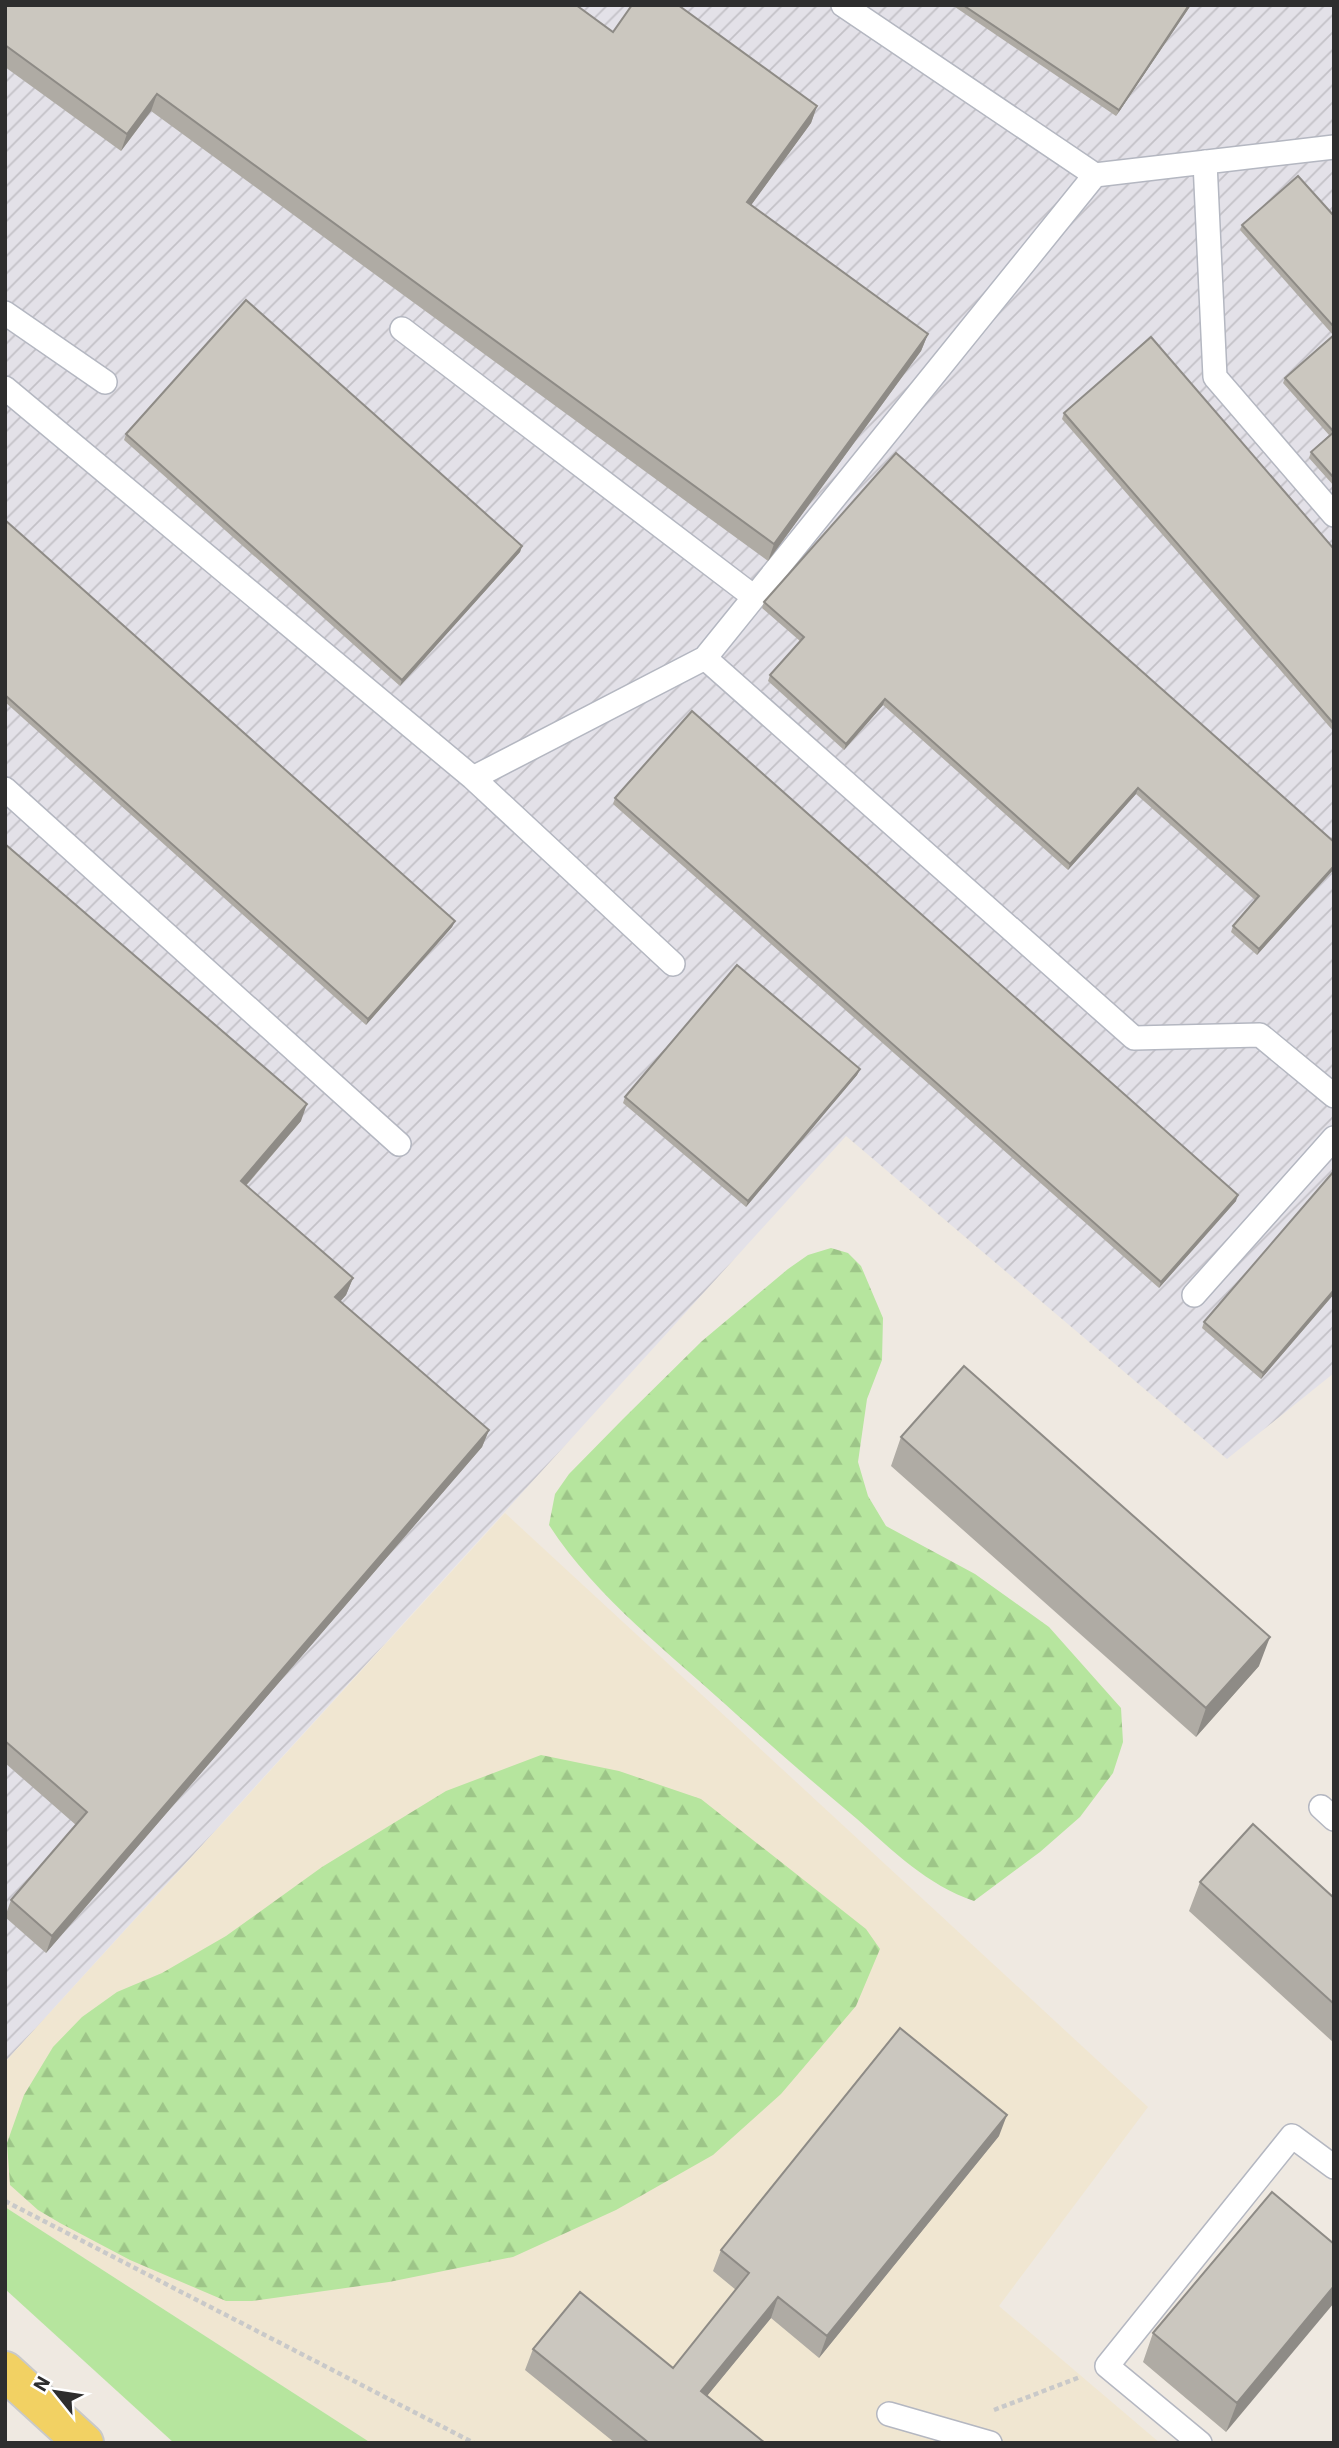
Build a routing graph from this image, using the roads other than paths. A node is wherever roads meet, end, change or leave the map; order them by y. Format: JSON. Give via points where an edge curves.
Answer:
{"nodes":[{"id":1,"x":843,"y":5,"type":"edge"},
{"id":2,"x":1334,"y":146,"type":"edge"},
{"id":3,"x":1205,"y":162,"type":"junction"},
{"id":4,"x":1095,"y":175,"type":"junction"},
{"id":5,"x":5,"y":313,"type":"edge"},
{"id":6,"x":402,"y":329,"type":"dead end"},
{"id":7,"x":105,"y":382,"type":"dead end"},
{"id":8,"x":5,"y":388,"type":"edge"},
{"id":9,"x":1334,"y":515,"type":"edge"},
{"id":10,"x":754,"y":597,"type":"junction"},
{"id":11,"x":705,"y":658,"type":"junction"},
{"id":12,"x":473,"y":778,"type":"junction"},
{"id":13,"x":5,"y":789,"type":"edge"},
{"id":14,"x":673,"y":964,"type":"dead end"},
{"id":15,"x":1334,"y":1096,"type":"edge"},
{"id":16,"x":1334,"y":1138,"type":"edge"},
{"id":17,"x":399,"y":1144,"type":"dead end"},
{"id":18,"x":1194,"y":1295,"type":"dead end"},
{"id":19,"x":1334,"y":2167,"type":"edge"},
{"id":20,"x":5,"y":2371,"type":"edge"},
{"id":21,"x":889,"y":2414,"type":"dead end"},
{"id":22,"x":84,"y":2443,"type":"edge"},
{"id":23,"x":990,"y":2443,"type":"edge"},
{"id":24,"x":1200,"y":2443,"type":"edge"}],
"edges":[{"from":1,"to":4,"type":"lane"},
{"from":2,"to":3,"type":"lane"},
{"from":3,"to":4,"type":"lane"},
{"from":3,"to":9,"type":"lane","via":[[1214,377]]},
{"from":4,"to":10,"type":"lane"},
{"from":5,"to":7,"type":"lane"},
{"from":6,"to":10,"type":"lane"},
{"from":8,"to":12,"type":"lane"},
{"from":10,"to":11,"type":"lane"},
{"from":11,"to":12,"type":"lane"},
{"from":11,"to":15,"type":"lane","via":[[1133,1038],[1260,1035]]},
{"from":12,"to":14,"type":"lane"},
{"from":13,"to":17,"type":"lane"},
{"from":16,"to":18,"type":"lane"},
{"from":19,"to":24,"type":"lane","via":[[1292,2137],[1107,2366]]},
{"from":20,"to":22,"type":"main road"},
{"from":21,"to":23,"type":"lane"}]}
